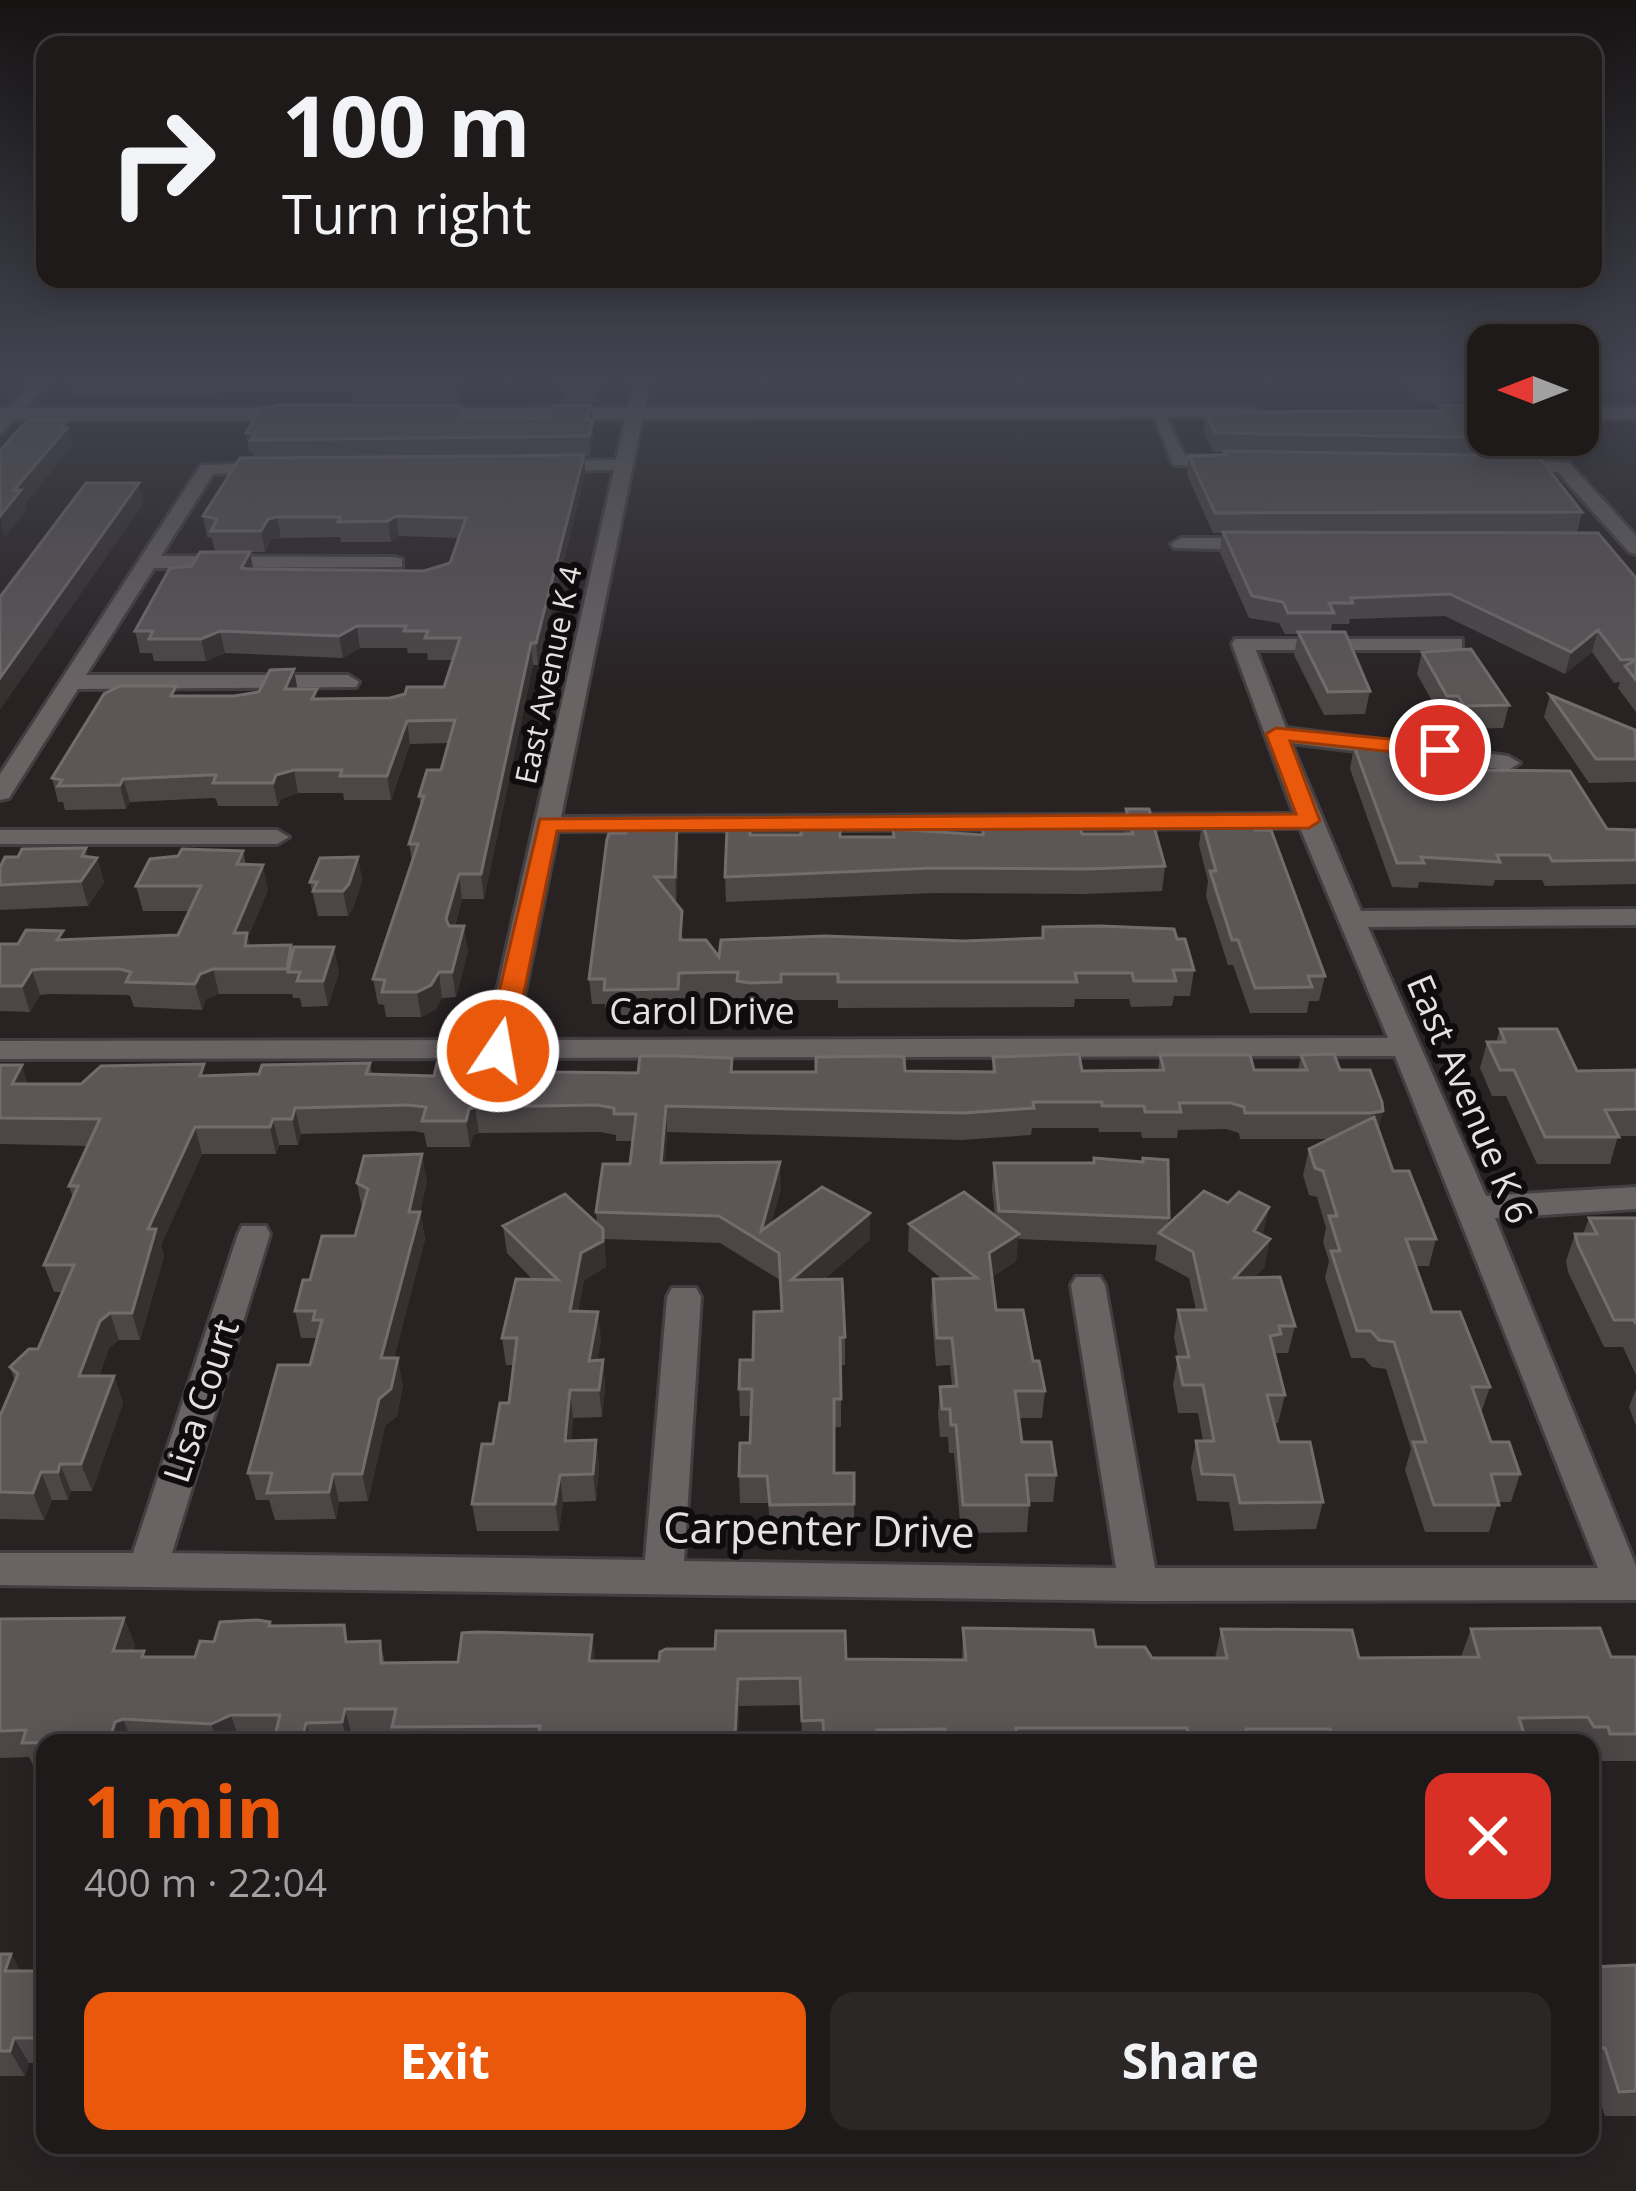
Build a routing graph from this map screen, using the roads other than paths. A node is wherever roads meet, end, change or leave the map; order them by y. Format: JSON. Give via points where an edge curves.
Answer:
{"nodes":[{"id":1,"x":198,"y":483,"type":"edge"},
{"id":2,"x":621,"y":483,"type":"edge"},
{"id":3,"x":1578,"y":483,"type":"edge"},
{"id":4,"x":1608,"y":543,"type":"edge"},
{"id":5,"x":1181,"y":544,"type":"dead end"},
{"id":6,"x":1276,"y":544,"type":"edge"},
{"id":7,"x":1634,"y":546,"type":"edge"},
{"id":8,"x":149,"y":562,"type":"junction"},
{"id":9,"x":394,"y":563,"type":"dead end"},
{"id":10,"x":1454,"y":644,"type":"dead end"},
{"id":11,"x":72,"y":682,"type":"junction"},
{"id":12,"x":348,"y":682,"type":"dead end"},
{"id":13,"x":1276,"y":734,"type":"junction"},
{"id":14,"x":1508,"y":763,"type":"dead end"},
{"id":15,"x":0,"y":793,"type":"edge"},
{"id":16,"x":1309,"y":821,"type":"junction"},
{"id":17,"x":548,"y":824,"type":"junction"},
{"id":18,"x":0,"y":837,"type":"edge"},
{"id":19,"x":277,"y":837,"type":"dead end"},
{"id":20,"x":1636,"y":917,"type":"edge"},
{"id":21,"x":1350,"y":919,"type":"junction"},
{"id":22,"x":1405,"y":1047,"type":"junction"},
{"id":23,"x":0,"y":1050,"type":"edge"},
{"id":24,"x":498,"y":1051,"type":"junction"},
{"id":25,"x":1636,"y":1198,"type":"edge"},
{"id":26,"x":1475,"y":1208,"type":"junction"},
{"id":27,"x":254,"y":1234,"type":"dead end"},
{"id":28,"x":1088,"y":1285,"type":"dead end"},
{"id":29,"x":684,"y":1297,"type":"dead end"},
{"id":30,"x":148,"y":1568,"type":"junction"},
{"id":31,"x":0,"y":1569,"type":"edge"},
{"id":32,"x":663,"y":1574,"type":"junction"},
{"id":33,"x":1630,"y":1584,"type":"edge"},
{"id":34,"x":1138,"y":1586,"type":"junction"}],
"edges":[{"from":1,"to":8,"type":"street"},
{"from":2,"to":17,"type":"street","name":"East Avenue K 4"},
{"from":3,"to":7,"type":"street"},
{"from":4,"to":7,"type":"street"},
{"from":5,"to":6,"type":"street"},
{"from":8,"to":9,"type":"street"},
{"from":8,"to":11,"type":"street"},
{"from":10,"to":13,"type":"street","name":"East Avenue K 6","via":[[1244,644]]},
{"from":11,"to":12,"type":"street"},
{"from":11,"to":15,"type":"street"},
{"from":13,"to":14,"type":"street"},
{"from":13,"to":16,"type":"street","name":"East Avenue K 6"},
{"from":16,"to":17,"type":"street"},
{"from":16,"to":21,"type":"street","name":"East Avenue K 6"},
{"from":17,"to":24,"type":"street","name":"East Avenue K 4"},
{"from":18,"to":19,"type":"street"},
{"from":20,"to":21,"type":"street"},
{"from":21,"to":22,"type":"street","name":"East Avenue K 6"},
{"from":22,"to":24,"type":"street","name":"Carol Drive"},
{"from":22,"to":26,"type":"street","name":"East Avenue K 6"},
{"from":23,"to":24,"type":"street","name":"Carol Drive"},
{"from":25,"to":26,"type":"street"},
{"from":26,"to":33,"type":"street","name":"East Avenue K 6"},
{"from":27,"to":30,"type":"street","name":"Lisa Court"},
{"from":28,"to":34,"type":"street"},
{"from":29,"to":32,"type":"street"},
{"from":30,"to":31,"type":"street","name":"Carpenter Drive"},
{"from":30,"to":32,"type":"street","name":"Carpenter Drive"},
{"from":32,"to":34,"type":"street","name":"Carpenter Drive"},
{"from":33,"to":34,"type":"street","name":"Carpenter Drive"}]}
